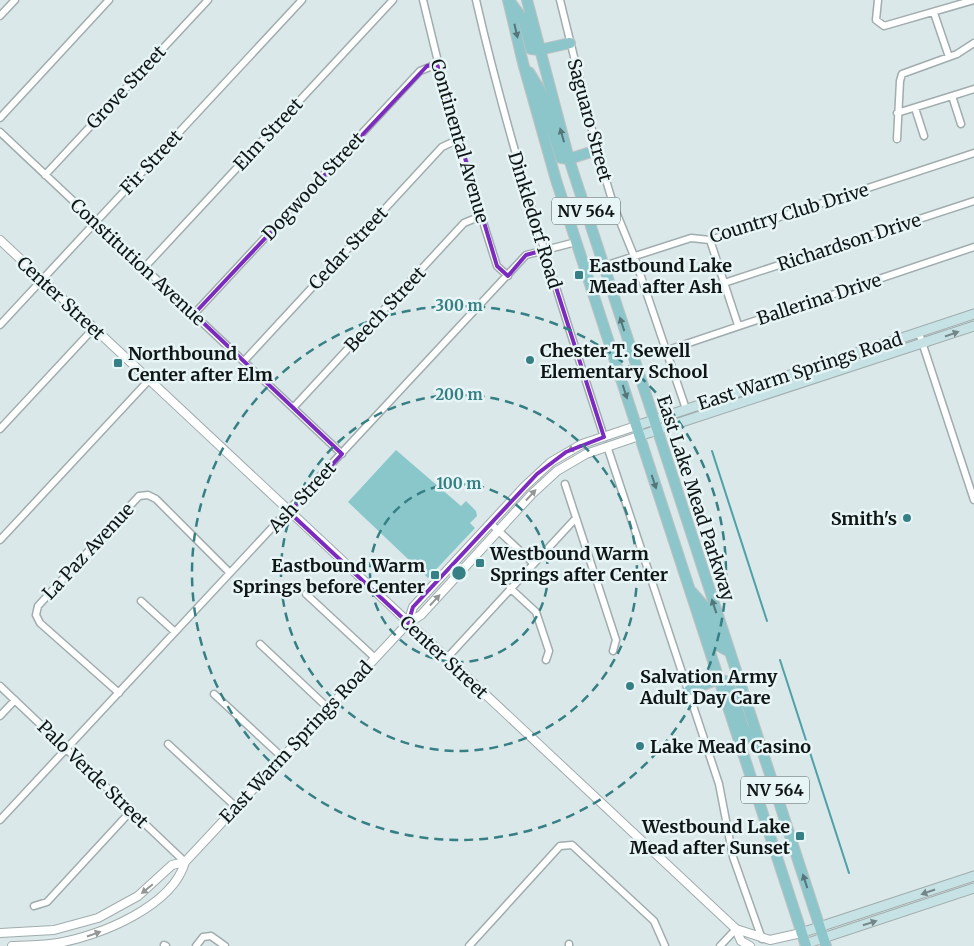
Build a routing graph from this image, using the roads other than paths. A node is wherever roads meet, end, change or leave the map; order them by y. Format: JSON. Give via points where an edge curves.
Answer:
{"nodes":[{"id":1,"x":15,"y":0,"type":"edge"},
{"id":2,"x":109,"y":0,"type":"edge"},
{"id":3,"x":208,"y":0,"type":"edge"},
{"id":4,"x":302,"y":0,"type":"edge"},
{"id":5,"x":392,"y":0,"type":"edge"},
{"id":6,"x":423,"y":0,"type":"edge"},
{"id":7,"x":476,"y":0,"type":"edge"},
{"id":8,"x":509,"y":0,"type":"edge"},
{"id":9,"x":527,"y":0,"type":"edge"},
{"id":10,"x":560,"y":0,"type":"edge"},
{"id":11,"x":878,"y":0,"type":"edge"},
{"id":12,"x":973,"y":0,"type":"edge"},
{"id":13,"x":934,"y":13,"type":"junction"},
{"id":14,"x":0,"y":16,"type":"edge"},
{"id":15,"x":974,"y":43,"type":"edge"},
{"id":16,"x":570,"y":44,"type":"junction"},
{"id":17,"x":539,"y":50,"type":"junction"},
{"id":18,"x":949,"y":56,"type":"junction"},
{"id":19,"x":523,"y":63,"type":"junction"},
{"id":20,"x":437,"y":64,"type":"junction"},
{"id":21,"x":974,"y":89,"type":"edge"},
{"id":22,"x":952,"y":96,"type":"junction"},
{"id":23,"x":915,"y":108,"type":"junction"},
{"id":24,"x":897,"y":113,"type":"junction"},
{"id":25,"x":0,"y":118,"type":"edge"},
{"id":26,"x":961,"y":124,"type":"dead end"},
{"id":27,"x":0,"y":132,"type":"edge"},
{"id":28,"x":924,"y":136,"type":"dead end"},
{"id":29,"x":897,"y":139,"type":"dead end"},
{"id":30,"x":457,"y":140,"type":"junction"},
{"id":31,"x":597,"y":150,"type":"junction"},
{"id":32,"x":974,"y":153,"type":"edge"},
{"id":33,"x":569,"y":159,"type":"junction"},
{"id":34,"x":45,"y":175,"type":"junction"},
{"id":35,"x":974,"y":201,"type":"edge"},
{"id":36,"x":481,"y":216,"type":"junction"},
{"id":37,"x":95,"y":222,"type":"junction"},
{"id":38,"x":0,"y":240,"type":"edge"},
{"id":39,"x":710,"y":240,"type":"junction"},
{"id":40,"x":576,"y":242,"type":"junction"},
{"id":41,"x":974,"y":247,"type":"edge"},
{"id":42,"x":544,"y":250,"type":"junction"},
{"id":43,"x":634,"y":256,"type":"junction"},
{"id":44,"x":604,"y":266,"type":"junction"},
{"id":45,"x":144,"y":268,"type":"junction"},
{"id":46,"x":508,"y":276,"type":"junction"},
{"id":47,"x":42,"y":280,"type":"junction"},
{"id":48,"x":724,"y":283,"type":"junction"},
{"id":49,"x":194,"y":314,"type":"junction"},
{"id":50,"x":974,"y":314,"type":"edge"},
{"id":51,"x":0,"y":325,"type":"edge"},
{"id":52,"x":738,"y":326,"type":"junction"},
{"id":53,"x":974,"y":326,"type":"edge"},
{"id":54,"x":94,"y":328,"type":"junction"},
{"id":55,"x":919,"y":333,"type":"junction"},
{"id":56,"x":922,"y":344,"type":"junction"},
{"id":57,"x":665,"y":351,"type":"junction"},
{"id":58,"x":244,"y":361,"type":"junction"},
{"id":59,"x":820,"y":365,"type":"junction"},
{"id":60,"x":824,"y":376,"type":"junction"},
{"id":61,"x":149,"y":380,"type":"junction"},
{"id":62,"x":293,"y":408,"type":"junction"},
{"id":63,"x":686,"y":409,"type":"junction"},
{"id":64,"x":653,"y":420,"type":"junction"},
{"id":65,"x":636,"y":426,"type":"junction"},
{"id":66,"x":0,"y":429,"type":"edge"},
{"id":67,"x":657,"y":431,"type":"junction"},
{"id":68,"x":639,"y":436,"type":"junction"},
{"id":69,"x":604,"y":437,"type":"junction"},
{"id":70,"x":607,"y":446,"type":"junction"},
{"id":71,"x":342,"y":454,"type":"junction"},
{"id":72,"x":565,"y":484,"type":"dead end"},
{"id":73,"x":974,"y":500,"type":"edge"},
{"id":74,"x":290,"y":512,"type":"junction"},
{"id":75,"x":576,"y":518,"type":"junction"},
{"id":76,"x":490,"y":523,"type":"junction"},
{"id":77,"x":498,"y":531,"type":"junction"},
{"id":78,"x":0,"y":540,"type":"edge"},
{"id":79,"x":533,"y":563,"type":"junction"},
{"id":80,"x":230,"y":572,"type":"junction"},
{"id":81,"x":510,"y":588,"type":"junction"},
{"id":82,"x":688,"y":588,"type":"junction"},
{"id":83,"x":306,"y":594,"type":"dead end"},
{"id":84,"x":141,"y":601,"type":"dead end"},
{"id":85,"x":408,"y":623,"type":"junction"},
{"id":86,"x":175,"y":632,"type":"junction"},
{"id":87,"x":260,"y":644,"type":"dead end"},
{"id":88,"x":613,"y":651,"type":"dead end"},
{"id":89,"x":730,"y":652,"type":"junction"},
{"id":90,"x":375,"y":658,"type":"junction"},
{"id":91,"x":446,"y":659,"type":"junction"},
{"id":92,"x":546,"y":660,"type":"dead end"},
{"id":93,"x":719,"y":679,"type":"junction"},
{"id":94,"x":0,"y":686,"type":"edge"},
{"id":95,"x":689,"y":690,"type":"junction"},
{"id":96,"x":119,"y":692,"type":"junction"},
{"id":97,"x":214,"y":694,"type":"dead end"},
{"id":98,"x":15,"y":700,"type":"junction"},
{"id":99,"x":328,"y":708,"type":"junction"},
{"id":100,"x":0,"y":716,"type":"edge"},
{"id":101,"x":168,"y":744,"type":"dead end"},
{"id":102,"x":67,"y":750,"type":"junction"},
{"id":103,"x":762,"y":752,"type":"junction"},
{"id":104,"x":282,"y":757,"type":"junction"},
{"id":105,"x":236,"y":807,"type":"junction"},
{"id":106,"x":131,"y":811,"type":"junction"},
{"id":107,"x":0,"y":820,"type":"edge"},
{"id":108,"x":185,"y":862,"type":"junction"},
{"id":109,"x":974,"y":876,"type":"edge"},
{"id":110,"x":974,"y":888,"type":"edge"},
{"id":111,"x":34,"y":906,"type":"dead end"},
{"id":112,"x":820,"y":927,"type":"junction"},
{"id":113,"x":736,"y":929,"type":"junction"},
{"id":114,"x":0,"y":933,"type":"edge"},
{"id":115,"x":801,"y":933,"type":"junction"},
{"id":116,"x":762,"y":938,"type":"junction"},
{"id":117,"x":825,"y":942,"type":"edge"},
{"id":118,"x":803,"y":945,"type":"edge"},
{"id":119,"x":12,"y":946,"type":"edge"},
{"id":120,"x":196,"y":946,"type":"edge"},
{"id":121,"x":225,"y":946,"type":"edge"},
{"id":122,"x":469,"y":946,"type":"edge"},
{"id":123,"x":665,"y":946,"type":"edge"},
{"id":124,"x":720,"y":946,"type":"edge"},
{"id":125,"x":750,"y":946,"type":"edge"}],
"edges":[{"from":1,"to":14,"type":"street"},
{"from":2,"to":25,"type":"street"},
{"from":3,"to":34,"type":"street","name":"Grove Street"},
{"from":4,"to":37,"type":"street","name":"Fir Street"},
{"from":5,"to":45,"type":"street","name":"Elm Street"},
{"from":6,"to":20,"type":"street","name":"Continental Avenue"},
{"from":7,"to":42,"type":"street","name":"Dinkledorf Road","via":[[495,82]]},
{"from":8,"to":17,"type":"main road","via":[[523,19],[531,49]]},
{"from":8,"to":19,"type":"main road","name":"East Lake Mead Parkway","number":"NV 564","one_way":true},
{"from":9,"to":17,"type":"main road","name":"East Lake Mead Parkway","number":"NV 564"},
{"from":10,"to":16,"type":"street","name":"Saguaro Street"},
{"from":11,"to":13,"type":"street","via":[[876,20],[880,24],[892,26]]},
{"from":12,"to":13,"type":"street"},
{"from":13,"to":18,"type":"street"},
{"from":15,"to":18,"type":"street"},
{"from":16,"to":17,"type":"main road"},
{"from":16,"to":31,"type":"street","name":"Saguaro Street"},
{"from":33,"to":17,"type":"main road","name":"East Lake Mead Parkway","number":"NV 564","one_way":true},
{"from":18,"to":24,"type":"street","via":[[902,74]]},
{"from":19,"to":33,"type":"main road","via":[[540,90],[558,155],[564,160]]},
{"from":19,"to":40,"type":"main road","name":"East Lake Mead Parkway","number":"NV 564"},
{"from":20,"to":30,"type":"street","name":"Continental Avenue"},
{"from":20,"to":49,"type":"street","name":"Dogwood Street","via":[[420,71]]},
{"from":21,"to":22,"type":"street"},
{"from":22,"to":23,"type":"street"},
{"from":22,"to":26,"type":"street"},
{"from":23,"to":24,"type":"street"},
{"from":23,"to":28,"type":"street"},
{"from":24,"to":29,"type":"street"},
{"from":27,"to":34,"type":"street","name":"Constitution Avenue"},
{"from":30,"to":36,"type":"street","name":"Continental Avenue"},
{"from":30,"to":58,"type":"street","name":"Cedar Street","via":[[442,146]]},
{"from":31,"to":33,"type":"main road"},
{"from":31,"to":43,"type":"street","name":"Saguaro Street","via":[[614,207]]},
{"from":32,"to":39,"type":"street","name":"Country Club Drive"},
{"from":33,"to":44,"type":"main road","name":"East Lake Mead Parkway","number":"NV 564"},
{"from":34,"to":37,"type":"street","name":"Constitution Avenue"},
{"from":35,"to":48,"type":"street","name":"Richardson Drive"},
{"from":36,"to":46,"type":"street","name":"Continental Avenue","via":[[497,266]]},
{"from":36,"to":62,"type":"street","name":"Beech Street","via":[[464,223]]},
{"from":37,"to":45,"type":"street","name":"Constitution Avenue"},
{"from":37,"to":47,"type":"street","name":"Fir Street"},
{"from":38,"to":47,"type":"street","name":"Center Street"},
{"from":39,"to":43,"type":"street","name":"Country Club Drive","via":[[691,238]]},
{"from":39,"to":48,"type":"street"},
{"from":40,"to":42,"type":"street","name":"Ash Street"},
{"from":40,"to":65,"type":"main road","name":"East Lake Mead Parkway","number":"NV 564","one_way":true},
{"from":41,"to":52,"type":"street","name":"Ballerina Drive"},
{"from":42,"to":46,"type":"street","name":"Ash Street","via":[[526,256]]},
{"from":42,"to":69,"type":"street","name":"Dinkledorf Road"},
{"from":43,"to":44,"type":"street","name":"Country Club Drive"},
{"from":43,"to":57,"type":"street","name":"Saguaro Street"},
{"from":64,"to":44,"type":"main road","name":"East Lake Mead Parkway","number":"NV 564","one_way":true},
{"from":45,"to":49,"type":"street","name":"Constitution Avenue"},
{"from":46,"to":71,"type":"street","name":"Ash Street"},
{"from":47,"to":51,"type":"street","name":"Fir Street"},
{"from":47,"to":54,"type":"street","name":"Center Street"},
{"from":48,"to":52,"type":"street"},
{"from":49,"to":58,"type":"street","name":"Constitution Avenue"},
{"from":50,"to":55,"type":"main road","name":"East Warm Springs Road"},
{"from":52,"to":57,"type":"street","name":"Ballerina Drive"},
{"from":56,"to":53,"type":"main road","name":"East Warm Springs Road","one_way":true},
{"from":54,"to":61,"type":"street","name":"Center Street"},
{"from":54,"to":66,"type":"street"},
{"from":55,"to":56,"type":"street"},
{"from":55,"to":59,"type":"main road","name":"East Warm Springs Road"},
{"from":56,"to":60,"type":"main road","name":"East Warm Springs Road"},
{"from":56,"to":73,"type":"street"},
{"from":57,"to":63,"type":"street","name":"Saguaro Street"},
{"from":58,"to":62,"type":"street","name":"Constitution Avenue"},
{"from":59,"to":60,"type":"main road"},
{"from":59,"to":63,"type":"main road","name":"East Warm Springs Road"},
{"from":60,"to":67,"type":"main road","name":"East Warm Springs Road"},
{"from":61,"to":74,"type":"street","name":"Center Street"},
{"from":61,"to":78,"type":"street"},
{"from":62,"to":71,"type":"street","name":"Constitution Avenue"},
{"from":63,"to":64,"type":"main road","name":"East Warm Springs Road"},
{"from":64,"to":65,"type":"main road","name":"East Warm Springs Road"},
{"from":64,"to":67,"type":"main road","name":"East Lake Mead Parkway","number":"NV 564"},
{"from":65,"to":68,"type":"main road","name":"East Lake Mead Parkway","number":"NV 564"},
{"from":65,"to":69,"type":"street","name":"East Warm Springs Road"},
{"from":67,"to":68,"type":"main road","name":"East Warm Springs Road"},
{"from":89,"to":67,"type":"main road","name":"East Lake Mead Parkway","number":"NV 564","one_way":true},
{"from":68,"to":70,"type":"street","name":"East Warm Springs Road"},
{"from":68,"to":82,"type":"main road","name":"East Lake Mead Parkway","number":"NV 564","one_way":true},
{"from":69,"to":76,"type":"street","name":"East Warm Springs Road","one_way":true,"via":[[566,452],[551,462]]},
{"from":77,"to":70,"type":"street","name":"East Warm Springs Road","one_way":true,"via":[[557,471]]},
{"from":70,"to":95,"type":"street"},
{"from":71,"to":74,"type":"street","name":"Ash Street"},
{"from":72,"to":75,"type":"street"},
{"from":74,"to":80,"type":"street","name":"Ash Street"},
{"from":74,"to":85,"type":"street","name":"Center Street"},
{"from":75,"to":79,"type":"street"},
{"from":75,"to":88,"type":"street","via":[[616,640]]},
{"from":76,"to":77,"type":"street"},
{"from":76,"to":85,"type":"street","name":"East Warm Springs Road","via":[[413,607]]},
{"from":77,"to":79,"type":"street"},
{"from":85,"to":77,"type":"street","name":"East Warm Springs Road","one_way":true,"via":[[421,615]]},
{"from":79,"to":81,"type":"street"},
{"from":80,"to":86,"type":"street","name":"Ash Street"},
{"from":80,"to":96,"type":"street","name":"La Paz Avenue","via":[[156,499],[148,495],[139,496],[85,554],[38,606],[36,616],[40,624]]},
{"from":81,"to":91,"type":"street"},
{"from":81,"to":92,"type":"street","via":[[536,612],[549,651]]},
{"from":82,"to":89,"type":"main road","via":[[705,608],[717,645]]},
{"from":82,"to":93,"type":"main road","name":"East Lake Mead Parkway","number":"NV 564"},
{"from":83,"to":90,"type":"street"},
{"from":84,"to":86,"type":"street"},
{"from":85,"to":90,"type":"street","name":"East Warm Springs Road"},
{"from":85,"to":91,"type":"street","name":"Center Street"},
{"from":86,"to":96,"type":"street","name":"Ash Street"},
{"from":87,"to":99,"type":"street"},
{"from":89,"to":103,"type":"main road","name":"East Lake Mead Parkway","number":"NV 564"},
{"from":90,"to":99,"type":"street","name":"East Warm Springs Road"},
{"from":91,"to":113,"type":"street","name":"Center Street"},
{"from":93,"to":95,"type":"main road"},
{"from":93,"to":103,"type":"main road","via":[[728,682],[744,729]]},
{"from":93,"to":115,"type":"main road","name":"East Lake Mead Parkway","number":"NV 564"},
{"from":94,"to":98,"type":"street","name":"Palo Verde Street"},
{"from":95,"to":116,"type":"street","via":[[719,784],[733,857]]},
{"from":96,"to":102,"type":"street","name":"Ash Street"},
{"from":97,"to":104,"type":"street"},
{"from":98,"to":100,"type":"street"},
{"from":98,"to":102,"type":"street","name":"Palo Verde Street"},
{"from":99,"to":104,"type":"street","name":"East Warm Springs Road"},
{"from":101,"to":105,"type":"street"},
{"from":102,"to":106,"type":"street","name":"Palo Verde Street"},
{"from":102,"to":107,"type":"street","name":"Ash Street"},
{"from":112,"to":103,"type":"main road","name":"East Lake Mead Parkway","number":"NV 564","one_way":true},
{"from":104,"to":105,"type":"street","name":"East Warm Springs Road"},
{"from":105,"to":108,"type":"street","name":"East Warm Springs Road"},
{"from":106,"to":108,"type":"street","name":"Palo Verde Street"},
{"from":106,"to":111,"type":"street","via":[[47,902]]},
{"from":108,"to":114,"type":"street","name":"East Warm Springs Road","one_way":true,"via":[[172,865],[138,896],[98,918],[54,930]]},
{"from":119,"to":108,"type":"street","name":"East Warm Springs Road","one_way":true,"via":[[56,944],[80,939],[125,921],[165,892],[182,874]]},
{"from":109,"to":112,"type":"main road","name":"Center Street","one_way":true},
{"from":117,"to":110,"type":"main road","one_way":true},
{"from":112,"to":115,"type":"main road","name":"Center Street"},
{"from":112,"to":117,"type":"main road","name":"East Lake Mead Parkway","number":"NV 564"},
{"from":113,"to":116,"type":"street","name":"Center Street"},
{"from":113,"to":124,"type":"street"},
{"from":113,"to":125,"type":"street","name":"Center Street","via":[[741,941]]},
{"from":115,"to":116,"type":"street","name":"Center Street","via":[[778,939]]},
{"from":115,"to":118,"type":"main road","name":"East Lake Mead Parkway","number":"NV 564"},
{"from":117,"to":118,"type":"main road"},
{"from":120,"to":121,"type":"street","via":[[211,936]]},
{"from":122,"to":123,"type":"street","via":[[560,846],[568,844],[654,921]]}]}
